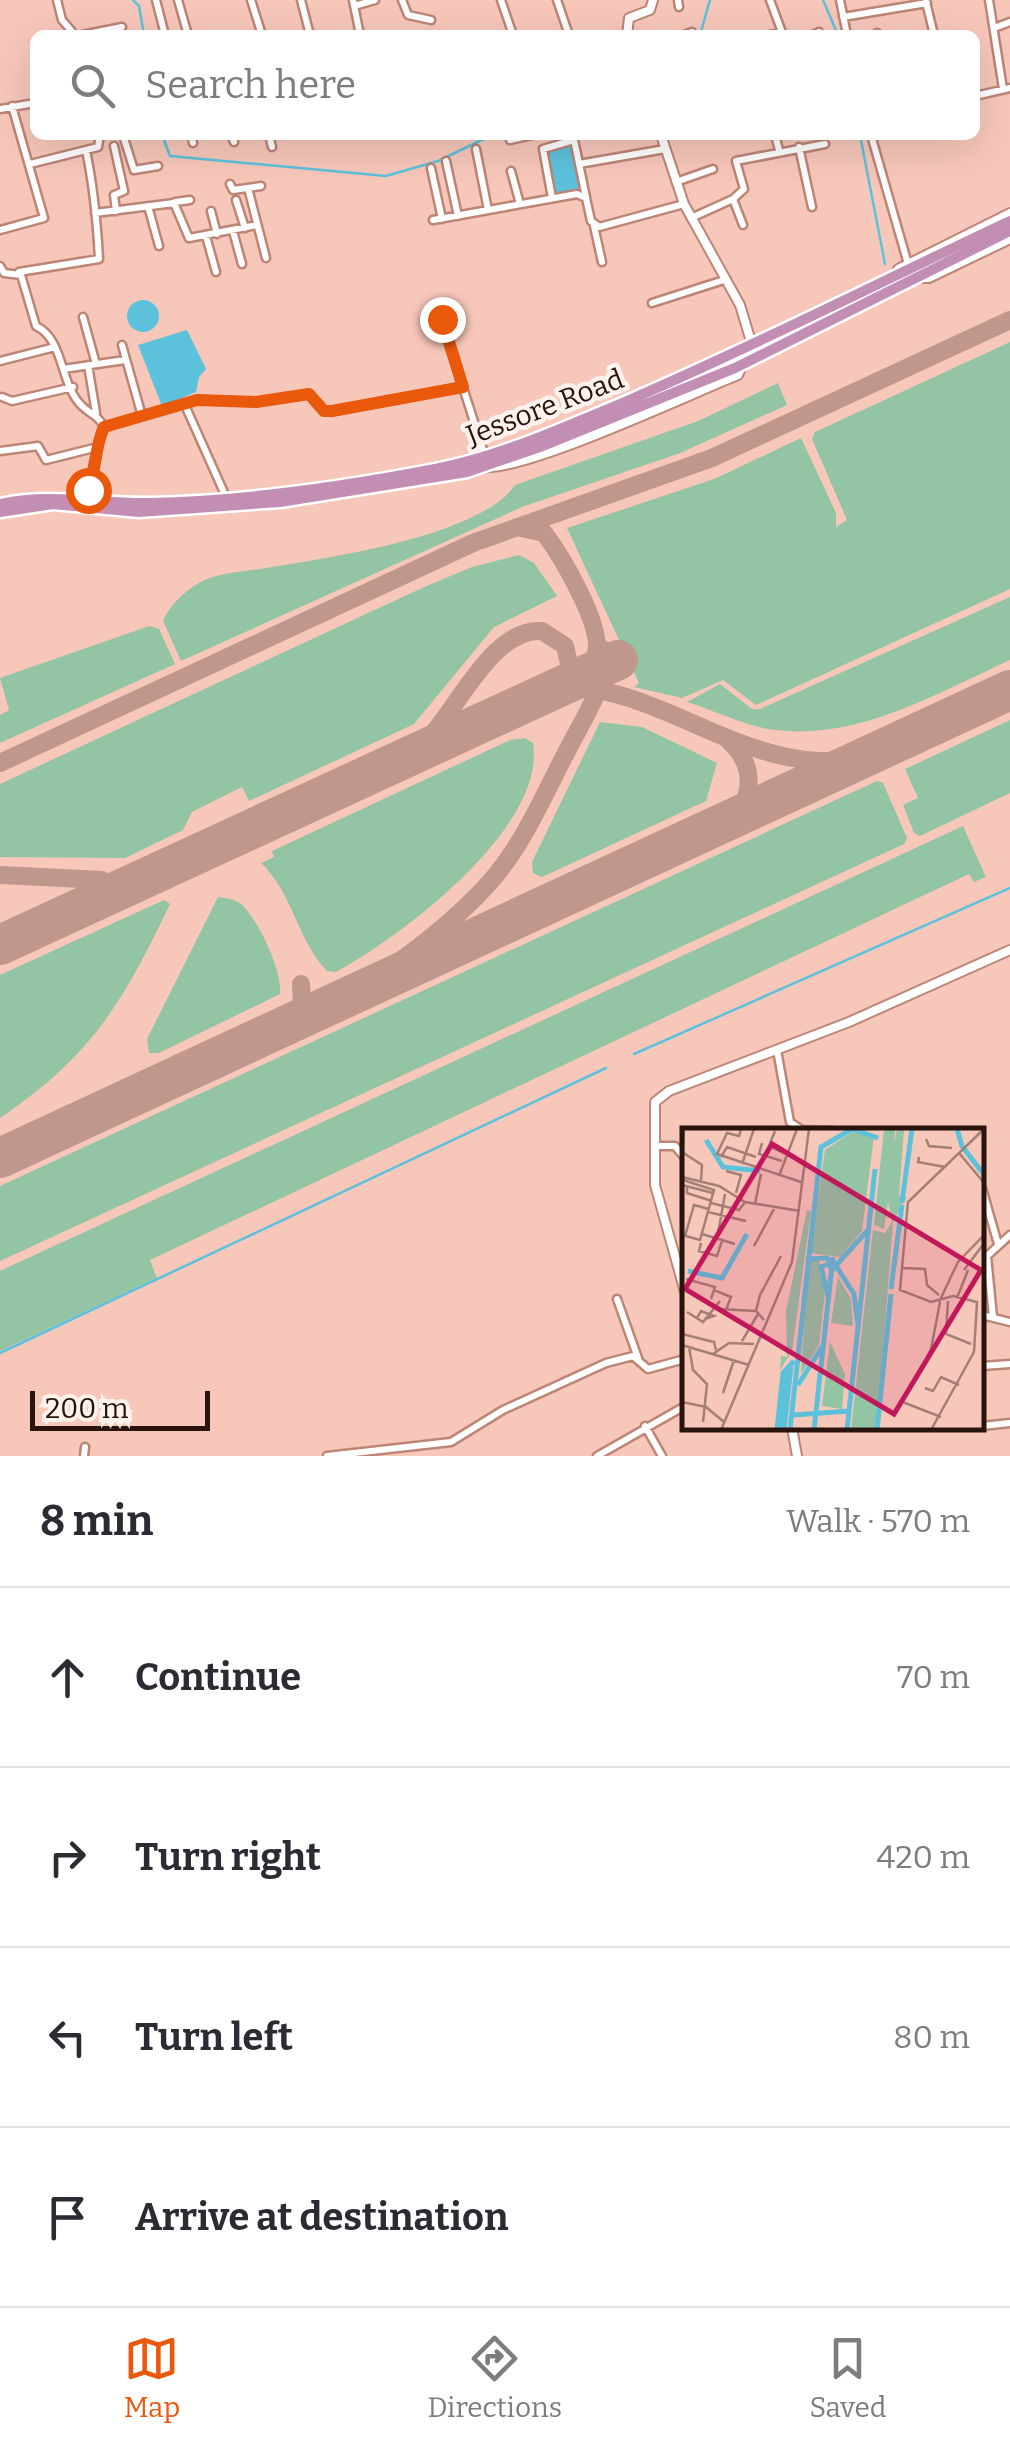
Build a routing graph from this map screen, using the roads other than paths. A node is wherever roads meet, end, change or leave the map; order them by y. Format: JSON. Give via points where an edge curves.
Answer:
{"nodes":[{"id":1,"x":57,"y":0,"type":"edge"},
{"id":2,"x":156,"y":0,"type":"edge"},
{"id":3,"x":178,"y":0,"type":"edge"},
{"id":4,"x":251,"y":0,"type":"edge"},
{"id":5,"x":301,"y":0,"type":"edge"},
{"id":6,"x":375,"y":0,"type":"edge"},
{"id":7,"x":402,"y":0,"type":"edge"},
{"id":8,"x":502,"y":0,"type":"edge"},
{"id":9,"x":557,"y":0,"type":"edge"},
{"id":10,"x":653,"y":0,"type":"edge"},
{"id":11,"x":770,"y":0,"type":"edge"},
{"id":12,"x":840,"y":0,"type":"edge"},
{"id":13,"x":989,"y":0,"type":"edge"},
{"id":14,"x":926,"y":1,"type":"edge"},
{"id":15,"x":353,"y":3,"type":"edge"},
{"id":16,"x":843,"y":17,"type":"junction"},
{"id":17,"x":431,"y":20,"type":"dead end"},
{"id":18,"x":1010,"y":22,"type":"edge"},
{"id":19,"x":122,"y":27,"type":"dead end"},
{"id":20,"x":994,"y":28,"type":"junction"},
{"id":21,"x":73,"y":30,"type":"edge"},
{"id":22,"x":106,"y":30,"type":"edge"},
{"id":23,"x":165,"y":30,"type":"edge"},
{"id":24,"x":187,"y":30,"type":"edge"},
{"id":25,"x":260,"y":30,"type":"edge"},
{"id":26,"x":309,"y":30,"type":"edge"},
{"id":27,"x":359,"y":30,"type":"edge"},
{"id":28,"x":511,"y":30,"type":"edge"},
{"id":29,"x":567,"y":30,"type":"edge"},
{"id":30,"x":628,"y":30,"type":"edge"},
{"id":31,"x":781,"y":30,"type":"edge"},
{"id":32,"x":846,"y":30,"type":"edge"},
{"id":33,"x":933,"y":30,"type":"edge"},
{"id":34,"x":1007,"y":88,"type":"edge"},
{"id":35,"x":980,"y":95,"type":"edge"},
{"id":36,"x":30,"y":104,"type":"edge"},
{"id":37,"x":12,"y":106,"type":"junction"},
{"id":38,"x":0,"y":110,"type":"edge"},
{"id":39,"x":100,"y":140,"type":"edge"},
{"id":40,"x":125,"y":140,"type":"edge"},
{"id":41,"x":270,"y":140,"type":"edge"},
{"id":42,"x":568,"y":140,"type":"edge"},
{"id":43,"x":573,"y":140,"type":"edge"},
{"id":44,"x":662,"y":140,"type":"edge"},
{"id":45,"x":777,"y":140,"type":"edge"},
{"id":46,"x":873,"y":140,"type":"edge"},
{"id":47,"x":825,"y":144,"type":"dead end"},
{"id":48,"x":114,"y":146,"type":"dead end"},
{"id":49,"x":272,"y":146,"type":"dead end"},
{"id":50,"x":798,"y":147,"type":"junction"},
{"id":51,"x":665,"y":149,"type":"junction"},
{"id":52,"x":86,"y":150,"type":"junction"},
{"id":53,"x":476,"y":150,"type":"dead end"},
{"id":54,"x":779,"y":150,"type":"junction"},
{"id":55,"x":446,"y":161,"type":"dead end"},
{"id":56,"x":30,"y":164,"type":"junction"},
{"id":57,"x":579,"y":164,"type":"junction"},
{"id":58,"x":158,"y":166,"type":"dead end"},
{"id":59,"x":431,"y":168,"type":"dead end"},
{"id":60,"x":713,"y":169,"type":"dead end"},
{"id":61,"x":511,"y":171,"type":"dead end"},
{"id":62,"x":675,"y":182,"type":"junction"},
{"id":63,"x":230,"y":184,"type":"dead end"},
{"id":64,"x":260,"y":186,"type":"dead end"},
{"id":65,"x":248,"y":188,"type":"junction"},
{"id":66,"x":552,"y":198,"type":"junction"},
{"id":67,"x":586,"y":198,"type":"junction"},
{"id":68,"x":733,"y":199,"type":"junction"},
{"id":69,"x":190,"y":200,"type":"dead end"},
{"id":70,"x":236,"y":200,"type":"dead end"},
{"id":71,"x":174,"y":202,"type":"junction"},
{"id":72,"x":520,"y":204,"type":"junction"},
{"id":73,"x":684,"y":204,"type":"junction"},
{"id":74,"x":148,"y":206,"type":"junction"},
{"id":75,"x":812,"y":208,"type":"dead end"},
{"id":76,"x":488,"y":210,"type":"junction"},
{"id":77,"x":116,"y":211,"type":"junction"},
{"id":78,"x":211,"y":211,"type":"dead end"},
{"id":79,"x":96,"y":212,"type":"junction"},
{"id":80,"x":1010,"y":212,"type":"edge"},
{"id":81,"x":458,"y":216,"type":"junction"},
{"id":82,"x":691,"y":218,"type":"junction"},
{"id":83,"x":1010,"y":221,"type":"edge"},
{"id":84,"x":743,"y":224,"type":"dead end"},
{"id":85,"x":257,"y":225,"type":"junction"},
{"id":86,"x":594,"y":226,"type":"junction"},
{"id":87,"x":244,"y":228,"type":"junction"},
{"id":88,"x":0,"y":230,"type":"edge"},
{"id":89,"x":1010,"y":230,"type":"edge"},
{"id":90,"x":232,"y":231,"type":"junction"},
{"id":91,"x":217,"y":234,"type":"junction"},
{"id":92,"x":206,"y":236,"type":"junction"},
{"id":93,"x":1010,"y":240,"type":"edge"},
{"id":94,"x":158,"y":246,"type":"dead end"},
{"id":95,"x":266,"y":258,"type":"dead end"},
{"id":96,"x":602,"y":262,"type":"dead end"},
{"id":97,"x":242,"y":264,"type":"dead end"},
{"id":98,"x":0,"y":266,"type":"edge"},
{"id":99,"x":912,"y":270,"type":"junction"},
{"id":100,"x":18,"y":272,"type":"junction"},
{"id":101,"x":216,"y":272,"type":"dead end"},
{"id":102,"x":724,"y":280,"type":"junction"},
{"id":103,"x":652,"y":303,"type":"dead end"},
{"id":104,"x":83,"y":318,"type":"dead end"},
{"id":105,"x":442,"y":319,"type":"dead end"},
{"id":106,"x":122,"y":344,"type":"dead end"},
{"id":107,"x":55,"y":348,"type":"junction"},
{"id":108,"x":753,"y":349,"type":"junction"},
{"id":109,"x":125,"y":360,"type":"junction"},
{"id":110,"x":0,"y":362,"type":"edge"},
{"id":111,"x":92,"y":365,"type":"junction"},
{"id":112,"x":62,"y":370,"type":"junction"},
{"id":113,"x":74,"y":387,"type":"junction"},
{"id":114,"x":463,"y":387,"type":"junction"},
{"id":115,"x":2,"y":397,"type":"edge"},
{"id":116,"x":184,"y":404,"type":"junction"},
{"id":117,"x":96,"y":413,"type":"junction"},
{"id":118,"x":142,"y":416,"type":"junction"},
{"id":119,"x":104,"y":427,"type":"junction"},
{"id":120,"x":94,"y":448,"type":"junction"},
{"id":121,"x":0,"y":451,"type":"edge"},
{"id":122,"x":483,"y":462,"type":"junction"},
{"id":123,"x":85,"y":497,"type":"junction"},
{"id":124,"x":226,"y":498,"type":"junction"},
{"id":125,"x":0,"y":504,"type":"edge"},
{"id":126,"x":0,"y":512,"type":"edge"},
{"id":127,"x":1010,"y":950,"type":"edge"},
{"id":128,"x":777,"y":1050,"type":"junction"},
{"id":129,"x":799,"y":1128,"type":"edge"},
{"id":130,"x":658,"y":1146,"type":"junction"},
{"id":131,"x":682,"y":1154,"type":"edge"},
{"id":132,"x":985,"y":1198,"type":"edge"},
{"id":133,"x":1010,"y":1234,"type":"edge"},
{"id":134,"x":999,"y":1246,"type":"junction"},
{"id":135,"x":682,"y":1281,"type":"edge"},
{"id":136,"x":617,"y":1299,"type":"dead end"},
{"id":137,"x":985,"y":1316,"type":"edge"},
{"id":138,"x":993,"y":1317,"type":"junction"},
{"id":139,"x":1010,"y":1322,"type":"edge"},
{"id":140,"x":638,"y":1358,"type":"junction"},
{"id":141,"x":682,"y":1360,"type":"edge"},
{"id":142,"x":1010,"y":1364,"type":"edge"},
{"id":143,"x":985,"y":1366,"type":"edge"},
{"id":144,"x":682,"y":1408,"type":"edge"},
{"id":145,"x":1010,"y":1423,"type":"edge"},
{"id":146,"x":645,"y":1426,"type":"junction"},
{"id":147,"x":985,"y":1426,"type":"edge"},
{"id":148,"x":793,"y":1431,"type":"edge"},
{"id":149,"x":327,"y":1456,"type":"edge"},
{"id":150,"x":597,"y":1456,"type":"edge"},
{"id":151,"x":662,"y":1456,"type":"edge"},
{"id":152,"x":797,"y":1456,"type":"edge"}],
"edges":[{"from":1,"to":21,"type":"street"},
{"from":2,"to":23,"type":"street"},
{"from":3,"to":24,"type":"street"},
{"from":4,"to":25,"type":"street"},
{"from":5,"to":26,"type":"street"},
{"from":6,"to":15,"type":"street"},
{"from":7,"to":17,"type":"street","via":[[408,15]]},
{"from":8,"to":28,"type":"street"},
{"from":9,"to":29,"type":"street"},
{"from":10,"to":30,"type":"street","via":[[654,7],[629,18]]},
{"from":11,"to":31,"type":"street"},
{"from":12,"to":16,"type":"street"},
{"from":13,"to":20,"type":"street"},
{"from":14,"to":16,"type":"street"},
{"from":14,"to":33,"type":"street"},
{"from":15,"to":27,"type":"street"},
{"from":16,"to":32,"type":"street"},
{"from":18,"to":20,"type":"street"},
{"from":19,"to":22,"type":"street"},
{"from":20,"to":34,"type":"street"},
{"from":34,"to":35,"type":"street"},
{"from":36,"to":37,"type":"street"},
{"from":37,"to":38,"type":"street"},
{"from":37,"to":56,"type":"street"},
{"from":39,"to":52,"type":"street"},
{"from":40,"to":58,"type":"street","via":[[134,170]]},
{"from":41,"to":49,"type":"street"},
{"from":42,"to":66,"type":"street","via":[[543,149]]},
{"from":43,"to":57,"type":"street"},
{"from":44,"to":51,"type":"street"},
{"from":45,"to":54,"type":"street"},
{"from":46,"to":99,"type":"street"},
{"from":47,"to":50,"type":"street"},
{"from":48,"to":77,"type":"street","via":[[124,191],[114,194]]},
{"from":50,"to":54,"type":"street"},
{"from":50,"to":75,"type":"street"},
{"from":51,"to":57,"type":"street"},
{"from":51,"to":62,"type":"street"},
{"from":52,"to":56,"type":"street"},
{"from":52,"to":79,"type":"street"},
{"from":53,"to":76,"type":"street"},
{"from":54,"to":68,"type":"street","via":[[736,161],[744,189]]},
{"from":55,"to":81,"type":"street"},
{"from":56,"to":88,"type":"street","via":[[44,218]]},
{"from":57,"to":67,"type":"street"},
{"from":59,"to":81,"type":"street","via":[[438,220]]},
{"from":60,"to":62,"type":"street"},
{"from":61,"to":72,"type":"street"},
{"from":62,"to":73,"type":"street"},
{"from":63,"to":65,"type":"street","via":[[233,190]]},
{"from":64,"to":65,"type":"street"},
{"from":65,"to":85,"type":"street"},
{"from":66,"to":67,"type":"street"},
{"from":66,"to":72,"type":"street"},
{"from":67,"to":86,"type":"street"},
{"from":68,"to":82,"type":"street"},
{"from":68,"to":84,"type":"street"},
{"from":69,"to":71,"type":"street"},
{"from":70,"to":87,"type":"street"},
{"from":71,"to":74,"type":"street"},
{"from":71,"to":92,"type":"street","via":[[187,237]]},
{"from":72,"to":76,"type":"street"},
{"from":73,"to":82,"type":"street"},
{"from":73,"to":86,"type":"street"},
{"from":74,"to":77,"type":"street"},
{"from":74,"to":94,"type":"street"},
{"from":76,"to":81,"type":"street"},
{"from":77,"to":79,"type":"street"},
{"from":78,"to":91,"type":"street"},
{"from":79,"to":100,"type":"street","via":[[98,260]]},
{"from":80,"to":99,"type":"street"},
{"from":82,"to":102,"type":"street"},
{"from":83,"to":99,"type":"highway","name":"Jessore Road"},
{"from":85,"to":87,"type":"street"},
{"from":85,"to":95,"type":"street"},
{"from":86,"to":96,"type":"street"},
{"from":87,"to":90,"type":"street"},
{"from":89,"to":99,"type":"highway"},
{"from":90,"to":91,"type":"street"},
{"from":90,"to":97,"type":"street"},
{"from":91,"to":92,"type":"street"},
{"from":92,"to":101,"type":"street"},
{"from":93,"to":99,"type":"street","via":[[929,278]]},
{"from":98,"to":100,"type":"street","via":[[4,273]]},
{"from":99,"to":108,"type":"highway","name":"Jessore Road"},
{"from":100,"to":107,"type":"street","via":[[34,321],[50,333]]},
{"from":102,"to":103,"type":"street"},
{"from":102,"to":108,"type":"street","via":[[740,305]]},
{"from":104,"to":111,"type":"street"},
{"from":105,"to":114,"type":"street"},
{"from":106,"to":109,"type":"street"},
{"from":107,"to":110,"type":"street"},
{"from":107,"to":112,"type":"street"},
{"from":108,"to":122,"type":"highway","name":"Jessore Road"},
{"from":108,"to":122,"type":"highway","via":[[743,364]]},
{"from":109,"to":111,"type":"street"},
{"from":109,"to":118,"type":"street"},
{"from":111,"to":112,"type":"street"},
{"from":111,"to":117,"type":"street"},
{"from":112,"to":113,"type":"street"},
{"from":113,"to":115,"type":"street","via":[[12,401]]},
{"from":113,"to":117,"type":"street","via":[[81,406]]},
{"from":114,"to":116,"type":"street","via":[[332,411],[309,394]]},
{"from":114,"to":122,"type":"street"},
{"from":116,"to":118,"type":"street"},
{"from":116,"to":124,"type":"street"},
{"from":117,"to":119,"type":"street"},
{"from":118,"to":119,"type":"street"},
{"from":119,"to":120,"type":"street"},
{"from":120,"to":121,"type":"street","via":[[46,460],[38,446]]},
{"from":120,"to":123,"type":"street","via":[[95,475]]},
{"from":122,"to":124,"type":"highway","name":"Jessore Road"},
{"from":122,"to":126,"type":"highway","via":[[430,480],[280,502],[139,512],[53,504]]},
{"from":123,"to":124,"type":"highway","name":"Jessore Road","via":[[150,503]]},
{"from":123,"to":125,"type":"highway","name":"Jessore Road"},
{"from":127,"to":128,"type":"street"},
{"from":128,"to":129,"type":"street","via":[[790,1122]]},
{"from":128,"to":130,"type":"street","via":[[655,1102]]},
{"from":130,"to":131,"type":"street","via":[[675,1146]]},
{"from":130,"to":135,"type":"street","via":[[655,1185]]},
{"from":132,"to":134,"type":"street"},
{"from":133,"to":134,"type":"street"},
{"from":134,"to":138,"type":"street","via":[[986,1260]]},
{"from":136,"to":140,"type":"street"},
{"from":137,"to":138,"type":"street"},
{"from":138,"to":139,"type":"street"},
{"from":140,"to":141,"type":"street","via":[[648,1369]]},
{"from":140,"to":149,"type":"street","via":[[606,1363],[451,1442]]},
{"from":142,"to":143,"type":"street"},
{"from":144,"to":146,"type":"street"},
{"from":145,"to":147,"type":"street"},
{"from":146,"to":150,"type":"street"},
{"from":146,"to":151,"type":"street"},
{"from":148,"to":152,"type":"street"}]}
